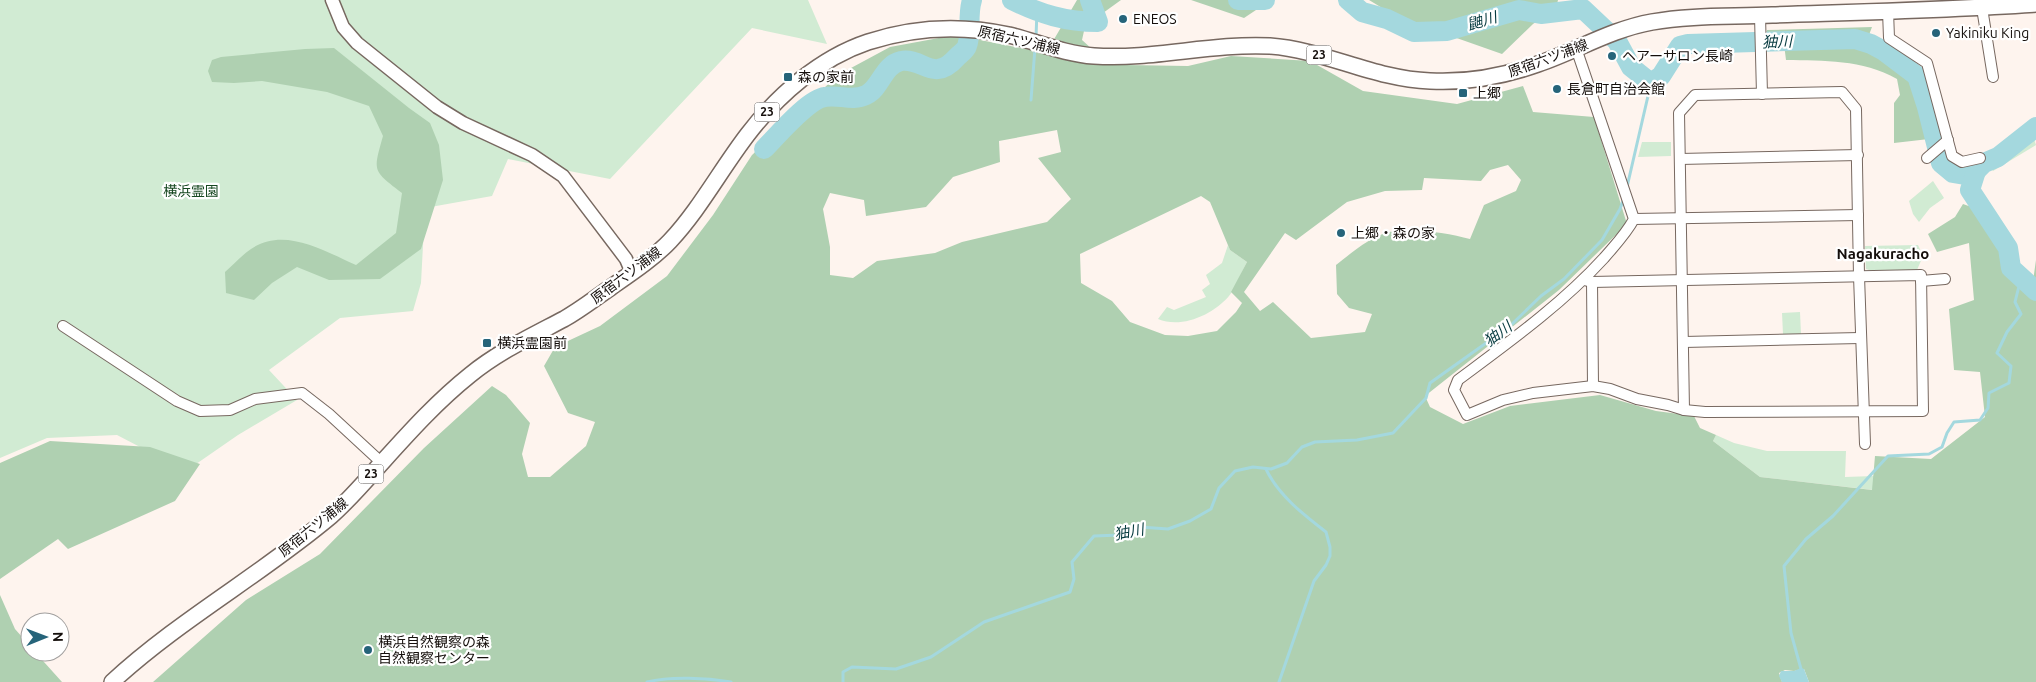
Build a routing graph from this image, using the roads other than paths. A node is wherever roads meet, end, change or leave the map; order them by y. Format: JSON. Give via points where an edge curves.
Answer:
{"nodes":[{"id":1,"x":332,"y":0,"type":"edge"},
{"id":2,"x":2036,"y":4,"type":"edge"},
{"id":3,"x":1982,"y":8,"type":"junction"},
{"id":4,"x":1888,"y":11,"type":"junction"},
{"id":5,"x":1760,"y":20,"type":"junction"},
{"id":6,"x":1582,"y":46,"type":"junction"},
{"id":7,"x":1993,"y":77,"type":"dead end"},
{"id":8,"x":1762,"y":94,"type":"junction"},
{"id":9,"x":1948,"y":141,"type":"junction"},
{"id":10,"x":1858,"y":155,"type":"junction"},
{"id":11,"x":1926,"y":158,"type":"dead end"},
{"id":12,"x":1980,"y":158,"type":"dead end"},
{"id":13,"x":1680,"y":159,"type":"junction"},
{"id":14,"x":1858,"y":215,"type":"junction"},
{"id":15,"x":1634,"y":219,"type":"junction"},
{"id":16,"x":1681,"y":219,"type":"junction"},
{"id":17,"x":632,"y":273,"type":"junction"},
{"id":18,"x":1859,"y":276,"type":"junction"},
{"id":19,"x":1945,"y":279,"type":"dead end"},
{"id":20,"x":1682,"y":280,"type":"junction"},
{"id":21,"x":1921,"y":280,"type":"junction"},
{"id":22,"x":1588,"y":281,"type":"junction"},
{"id":23,"x":63,"y":326,"type":"dead end"},
{"id":24,"x":1860,"y":338,"type":"junction"},
{"id":25,"x":1684,"y":342,"type":"junction"},
{"id":26,"x":1593,"y":386,"type":"junction"},
{"id":27,"x":1684,"y":410,"type":"junction"},
{"id":28,"x":1863,"y":412,"type":"junction"},
{"id":29,"x":1865,"y":444,"type":"dead end"},
{"id":30,"x":382,"y":462,"type":"junction"},
{"id":31,"x":112,"y":682,"type":"edge"}],
"edges":[{"from":1,"to":17,"type":"street","via":[[344,27],[356,43],[437,107],[463,123],[532,155],[563,176],[626,259]]},
{"from":2,"to":3,"type":"main road","name":"原宿六ツ浦線","number":"23"},
{"from":3,"to":4,"type":"main road","name":"原宿六ツ浦線","number":"23"},
{"from":3,"to":7,"type":"street"},
{"from":4,"to":5,"type":"main road","name":"原宿六ツ浦線","number":"23"},
{"from":4,"to":9,"type":"street","via":[[1889,38],[1927,63]]},
{"from":5,"to":6,"type":"main road","name":"原宿六ツ浦線","number":"23","via":[[1651,22]]},
{"from":5,"to":8,"type":"street"},
{"from":6,"to":15,"type":"street"},
{"from":6,"to":17,"type":"main road","name":"原宿六ツ浦線","number":"23","via":[[1541,63],[1496,76],[1430,81],[1389,76],[1316,54],[1274,46],[1089,56],[970,28],[927,29],[888,36],[863,43],[834,57],[773,104],[669,242]]},
{"from":8,"to":10,"type":"street","via":[[1842,92],[1856,108]]},
{"from":8,"to":13,"type":"street","via":[[1695,95],[1679,113]]},
{"from":9,"to":11,"type":"street"},
{"from":9,"to":12,"type":"street","via":[[1952,156],[1962,162]]},
{"from":10,"to":13,"type":"street"},
{"from":10,"to":14,"type":"street"},
{"from":13,"to":16,"type":"street"},
{"from":14,"to":16,"type":"street"},
{"from":14,"to":18,"type":"street"},
{"from":15,"to":16,"type":"street"},
{"from":15,"to":22,"type":"street","via":[[1627,233]]},
{"from":16,"to":20,"type":"street"},
{"from":17,"to":30,"type":"main road","name":"原宿六ツ浦線","number":"23","via":[[570,315],[511,346],[472,373],[430,410]]},
{"from":18,"to":20,"type":"street"},
{"from":18,"to":21,"type":"street","via":[[1921,275]]},
{"from":18,"to":24,"type":"street"},
{"from":19,"to":21,"type":"street"},
{"from":20,"to":22,"type":"street"},
{"from":20,"to":25,"type":"street"},
{"from":21,"to":28,"type":"street","via":[[1923,411]]},
{"from":22,"to":26,"type":"street"},
{"from":22,"to":26,"type":"street","via":[[1458,380],[1454,390],[1467,415],[1502,400]]},
{"from":23,"to":30,"type":"street","via":[[177,401],[200,411],[230,410],[255,400],[302,393]]},
{"from":24,"to":25,"type":"street"},
{"from":24,"to":28,"type":"street"},
{"from":25,"to":27,"type":"street"},
{"from":26,"to":27,"type":"street"},
{"from":27,"to":28,"type":"street"},
{"from":28,"to":29,"type":"street"},
{"from":30,"to":31,"type":"main road","name":"原宿六ツ浦線","number":"23","via":[[333,514],[155,646]]}]}
